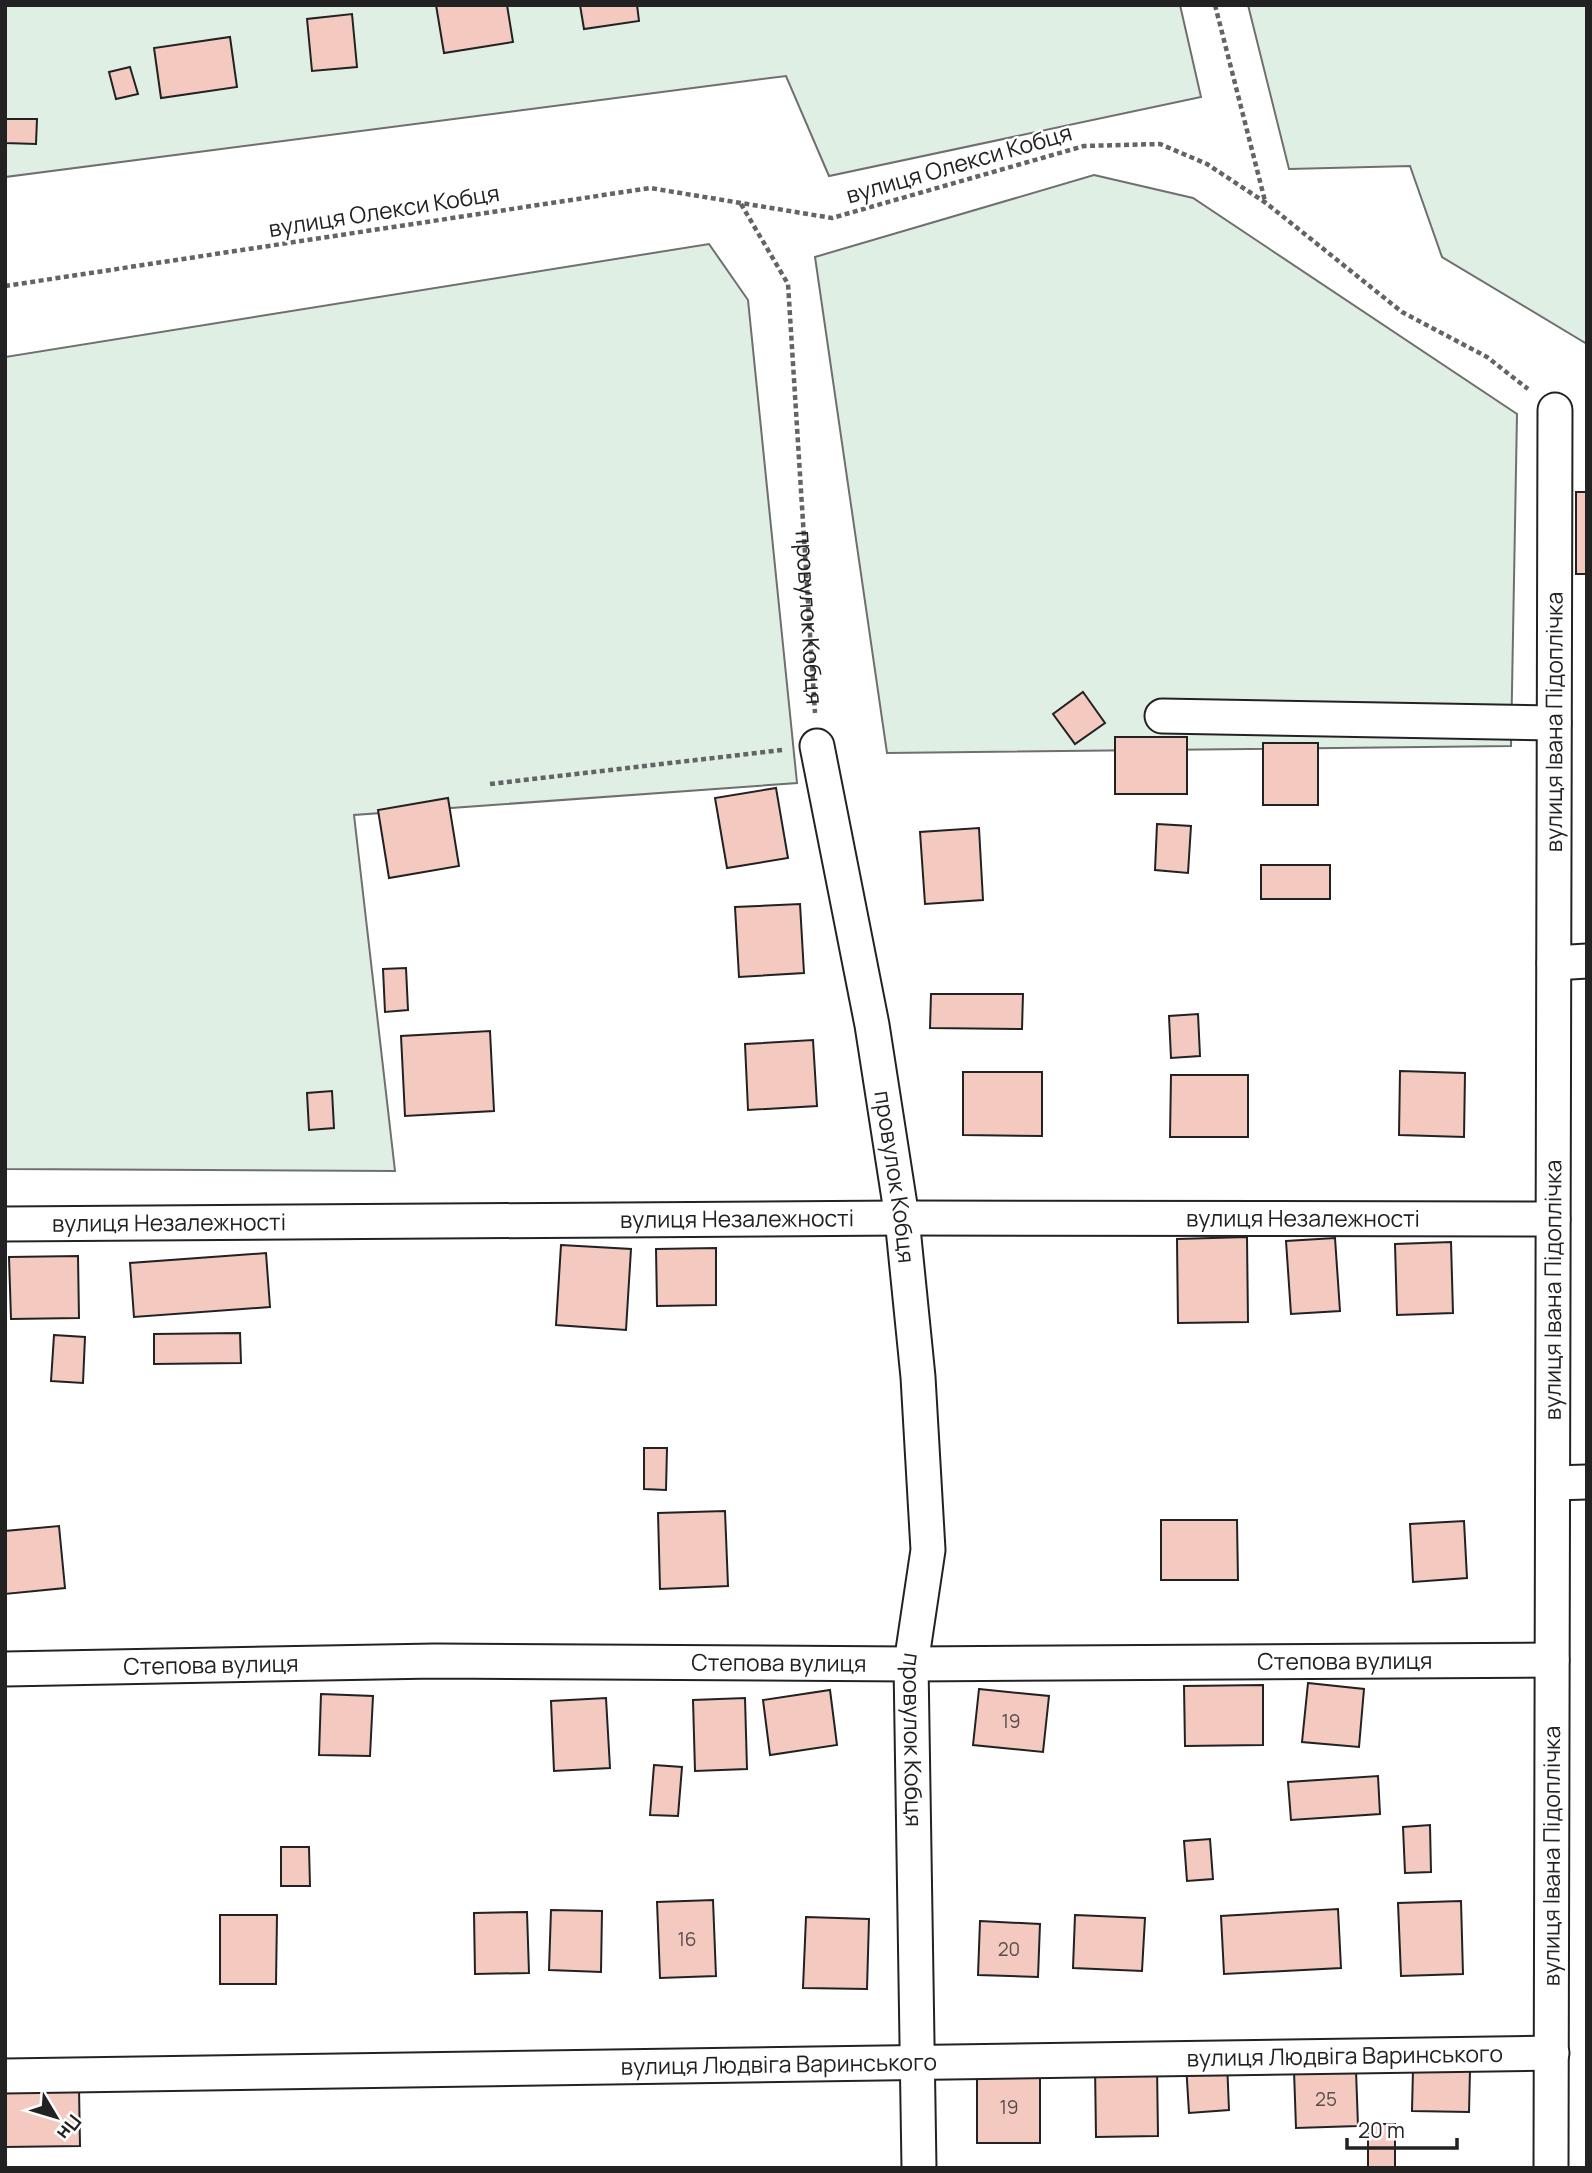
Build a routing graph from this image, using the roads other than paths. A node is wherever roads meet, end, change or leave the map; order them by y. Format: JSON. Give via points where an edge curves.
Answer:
{"nodes":[{"id":1,"x":1555,"y":410,"type":"road end"},
{"id":2,"x":1162,"y":716,"type":"dead end"},
{"id":3,"x":1555,"y":723,"type":"junction"},
{"id":4,"x":817,"y":746,"type":"road end"},
{"id":5,"x":1587,"y":961,"type":"edge"},
{"id":6,"x":1554,"y":963,"type":"junction"},
{"id":7,"x":902,"y":1218,"type":"junction"},
{"id":8,"x":1553,"y":1219,"type":"junction"},
{"id":9,"x":5,"y":1224,"type":"edge"},
{"id":10,"x":1587,"y":1482,"type":"edge"},
{"id":11,"x":1553,"y":1483,"type":"junction"},
{"id":12,"x":1552,"y":1660,"type":"junction"},
{"id":13,"x":911,"y":1664,"type":"junction"},
{"id":14,"x":5,"y":1669,"type":"edge"},
{"id":15,"x":1552,"y":2053,"type":"junction"},
{"id":16,"x":917,"y":2060,"type":"junction"},
{"id":17,"x":5,"y":2076,"type":"edge"},
{"id":18,"x":919,"y":2168,"type":"edge"},
{"id":19,"x":1551,"y":2168,"type":"edge"}],
"edges":[{"from":1,"to":3,"type":"street","name":"вулиця Івана Підоплічка"},
{"from":2,"to":3,"type":"street"},
{"from":3,"to":6,"type":"street","name":"вулиця Івана Підоплічка"},
{"from":4,"to":7,"type":"street","name":"провулок Кобця","via":[[872,1025]]},
{"from":5,"to":6,"type":"street"},
{"from":6,"to":8,"type":"street","name":"вулиця Івана Підоплічка"},
{"from":7,"to":8,"type":"street","name":"вулиця Незалежності"},
{"from":7,"to":9,"type":"street","name":"вулиця Незалежності"},
{"from":7,"to":13,"type":"street","name":"провулок Кобця","via":[[918,1377],[928,1550]]},
{"from":8,"to":11,"type":"street","name":"вулиця Івана Підоплічка"},
{"from":10,"to":11,"type":"street"},
{"from":11,"to":12,"type":"street","name":"вулиця Івана Підоплічка"},
{"from":12,"to":13,"type":"street","name":"Степова вулиця"},
{"from":12,"to":15,"type":"street","name":"вулиця Івана Підоплічка"},
{"from":13,"to":14,"type":"street","name":"Степова вулиця","via":[[435,1661]]},
{"from":13,"to":16,"type":"street","name":"провулок Кобця"},
{"from":15,"to":16,"type":"street","name":"вулиця Людвіга Варинського"},
{"from":15,"to":19,"type":"street","name":"вулиця Івана Підоплічка"},
{"from":16,"to":17,"type":"street","name":"вулиця Людвіга Варинського"},
{"from":16,"to":18,"type":"street","name":"провулок Кобця"}]}
